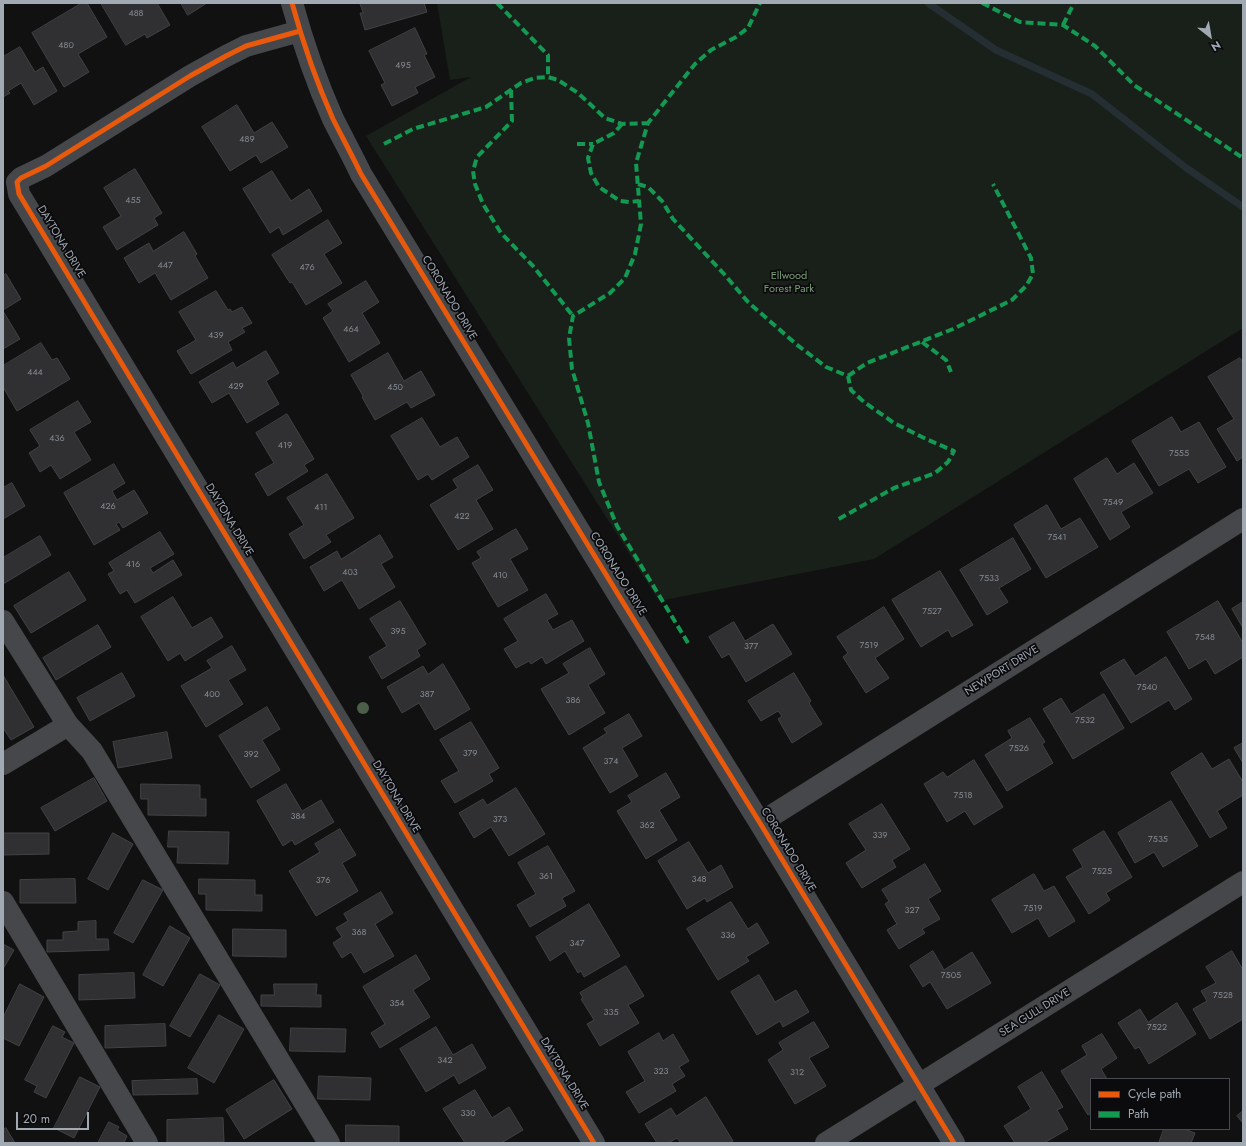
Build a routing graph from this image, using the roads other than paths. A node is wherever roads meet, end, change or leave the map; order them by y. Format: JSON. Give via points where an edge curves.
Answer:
{"nodes":[{"id":1,"x":292,"y":3,"type":"edge"},
{"id":2,"x":300,"y":31,"type":"junction"},
{"id":3,"x":1243,"y":519,"type":"edge"},
{"id":4,"x":3,"y":621,"type":"edge"},
{"id":5,"x":68,"y":725,"type":"junction"},
{"id":6,"x":3,"y":764,"type":"edge"},
{"id":7,"x":760,"y":822,"type":"junction"},
{"id":8,"x":1243,"y":882,"type":"edge"},
{"id":9,"x":3,"y":902,"type":"edge"},
{"id":10,"x":919,"y":1085,"type":"junction"},
{"id":11,"x":147,"y":1143,"type":"edge"},
{"id":12,"x":329,"y":1143,"type":"edge"},
{"id":13,"x":594,"y":1143,"type":"edge"},
{"id":14,"x":826,"y":1143,"type":"edge"},
{"id":15,"x":954,"y":1143,"type":"edge"}],
"edges":[{"from":1,"to":2,"type":"street","name":"CORONADO DRIVE"},
{"from":2,"to":7,"type":"street","name":"CORONADO DRIVE","via":[[315,76],[361,174]]},
{"from":2,"to":13,"type":"street","name":"DAYTONA DRIVE","via":[[246,46],[226,56],[46,166],[21,178],[17,182],[17,187]]},
{"from":3,"to":7,"type":"street","name":"NEWPORT DRIVE"},
{"from":4,"to":5,"type":"street"},
{"from":5,"to":6,"type":"street"},
{"from":5,"to":12,"type":"street","via":[[92,751]]},
{"from":7,"to":10,"type":"street","name":"CORONADO DRIVE"},
{"from":8,"to":10,"type":"street","name":"SEA GULL DRIVE"},
{"from":9,"to":11,"type":"street"},
{"from":10,"to":14,"type":"street","name":"SEA GULL DRIVE"},
{"from":10,"to":15,"type":"street","name":"CORONADO DRIVE"}]}
